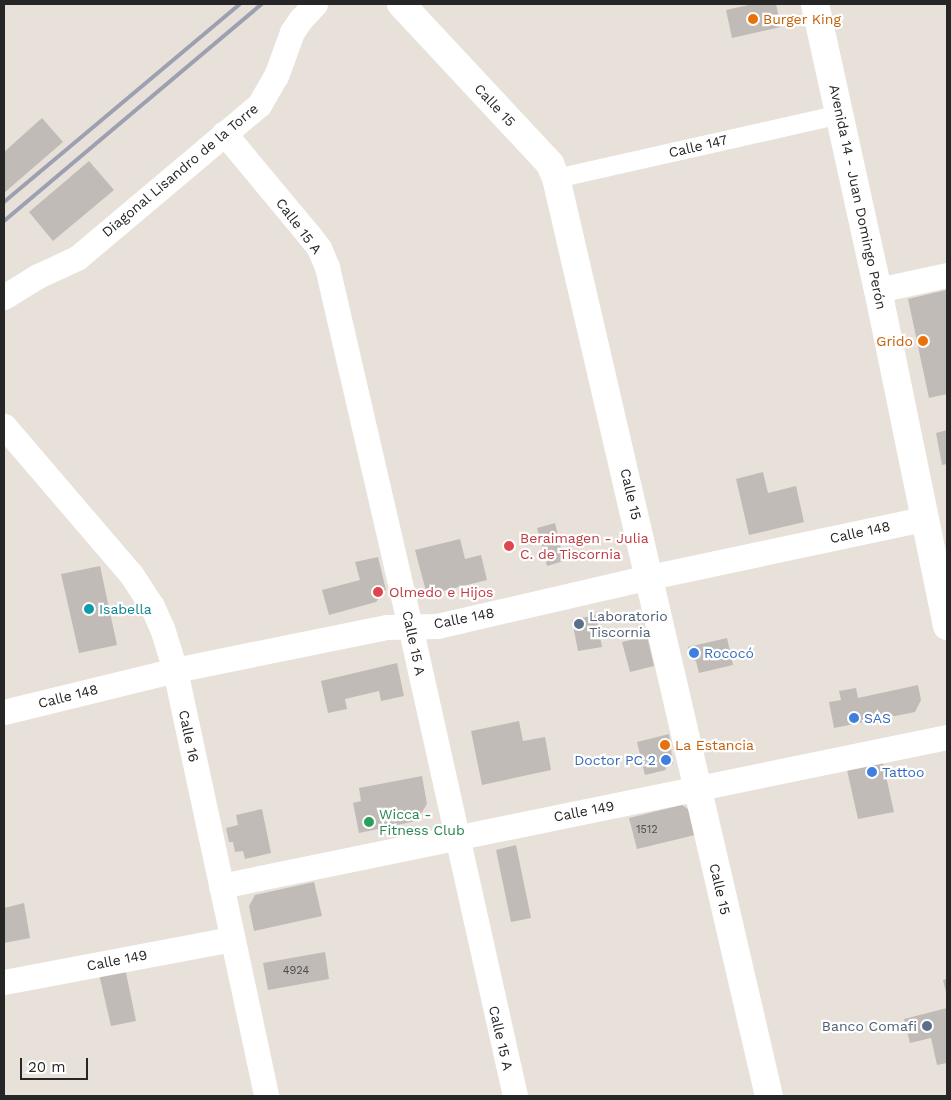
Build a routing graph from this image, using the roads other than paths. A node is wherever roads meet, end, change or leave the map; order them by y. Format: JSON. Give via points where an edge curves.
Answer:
{"nodes":[{"id":1,"x":315,"y":4,"type":"edge"},
{"id":2,"x":402,"y":4,"type":"edge"},
{"id":3,"x":815,"y":4,"type":"edge"},
{"id":4,"x":840,"y":114,"type":"junction"},
{"id":5,"x":224,"y":133,"type":"junction"},
{"id":6,"x":556,"y":178,"type":"junction"},
{"id":7,"x":947,"y":275,"type":"edge"},
{"id":8,"x":878,"y":290,"type":"junction"},
{"id":9,"x":4,"y":297,"type":"edge"},
{"id":10,"x":4,"y":426,"type":"edge"},
{"id":11,"x":924,"y":519,"type":"junction"},
{"id":12,"x":650,"y":577,"type":"junction"},
{"id":13,"x":410,"y":626,"type":"junction"},
{"id":14,"x":947,"y":626,"type":"edge"},
{"id":15,"x":175,"y":670,"type":"junction"},
{"id":16,"x":4,"y":712,"type":"edge"},
{"id":17,"x":947,"y":737,"type":"edge"},
{"id":18,"x":697,"y":788,"type":"junction"},
{"id":19,"x":455,"y":836,"type":"junction"},
{"id":20,"x":221,"y":886,"type":"junction"},
{"id":21,"x":231,"y":939,"type":"junction"},
{"id":22,"x":4,"y":982,"type":"edge"},
{"id":23,"x":266,"y":1096,"type":"edge"},
{"id":24,"x":515,"y":1096,"type":"edge"},
{"id":25,"x":769,"y":1096,"type":"edge"}],
"edges":[{"from":1,"to":5,"type":"street","name":"Diagonal Lisandro de la Torre","via":[[292,32],[264,98]]},
{"from":2,"to":6,"type":"main road","name":"Calle 15","via":[[550,164]]},
{"from":3,"to":4,"type":"main road","name":"Avenida 14 - Juan Domingo Perón"},
{"from":4,"to":6,"type":"street","name":"Calle 147"},
{"from":4,"to":8,"type":"main road","name":"Avenida 14 - Juan Domingo Perón"},
{"from":5,"to":9,"type":"street","name":"Diagonal Lisandro de la Torre","via":[[77,258],[38,276]]},
{"from":5,"to":13,"type":"street","name":"Calle 15 A","via":[[319,248],[327,267]]},
{"from":6,"to":12,"type":"main road","name":"Calle 15"},
{"from":7,"to":8,"type":"street"},
{"from":8,"to":11,"type":"main road","name":"Avenida 14 - Juan Domingo Perón"},
{"from":10,"to":15,"type":"street","name":"Calle 16","via":[[143,591],[162,628]]},
{"from":11,"to":12,"type":"street","name":"Calle 148"},
{"from":11,"to":14,"type":"main road","name":"Avenida 14 - Juan Domingo Perón"},
{"from":12,"to":13,"type":"street","name":"Calle 148","via":[[436,626]]},
{"from":12,"to":18,"type":"main road","name":"Calle 15"},
{"from":13,"to":15,"type":"street","name":"Calle 148","via":[[387,627]]},
{"from":13,"to":19,"type":"street","name":"Calle 15 A"},
{"from":15,"to":16,"type":"street","name":"Calle 148"},
{"from":15,"to":20,"type":"street","name":"Calle 16"},
{"from":17,"to":18,"type":"street","name":"Calle 149"},
{"from":18,"to":19,"type":"street","name":"Calle 149"},
{"from":18,"to":25,"type":"main road","name":"Calle 15"},
{"from":19,"to":20,"type":"street","name":"Calle 149"},
{"from":19,"to":24,"type":"street","name":"Calle 15 A"},
{"from":20,"to":21,"type":"street","name":"Calle 16"},
{"from":21,"to":22,"type":"street","name":"Calle 149"},
{"from":21,"to":23,"type":"street","name":"Calle 16"}]}
